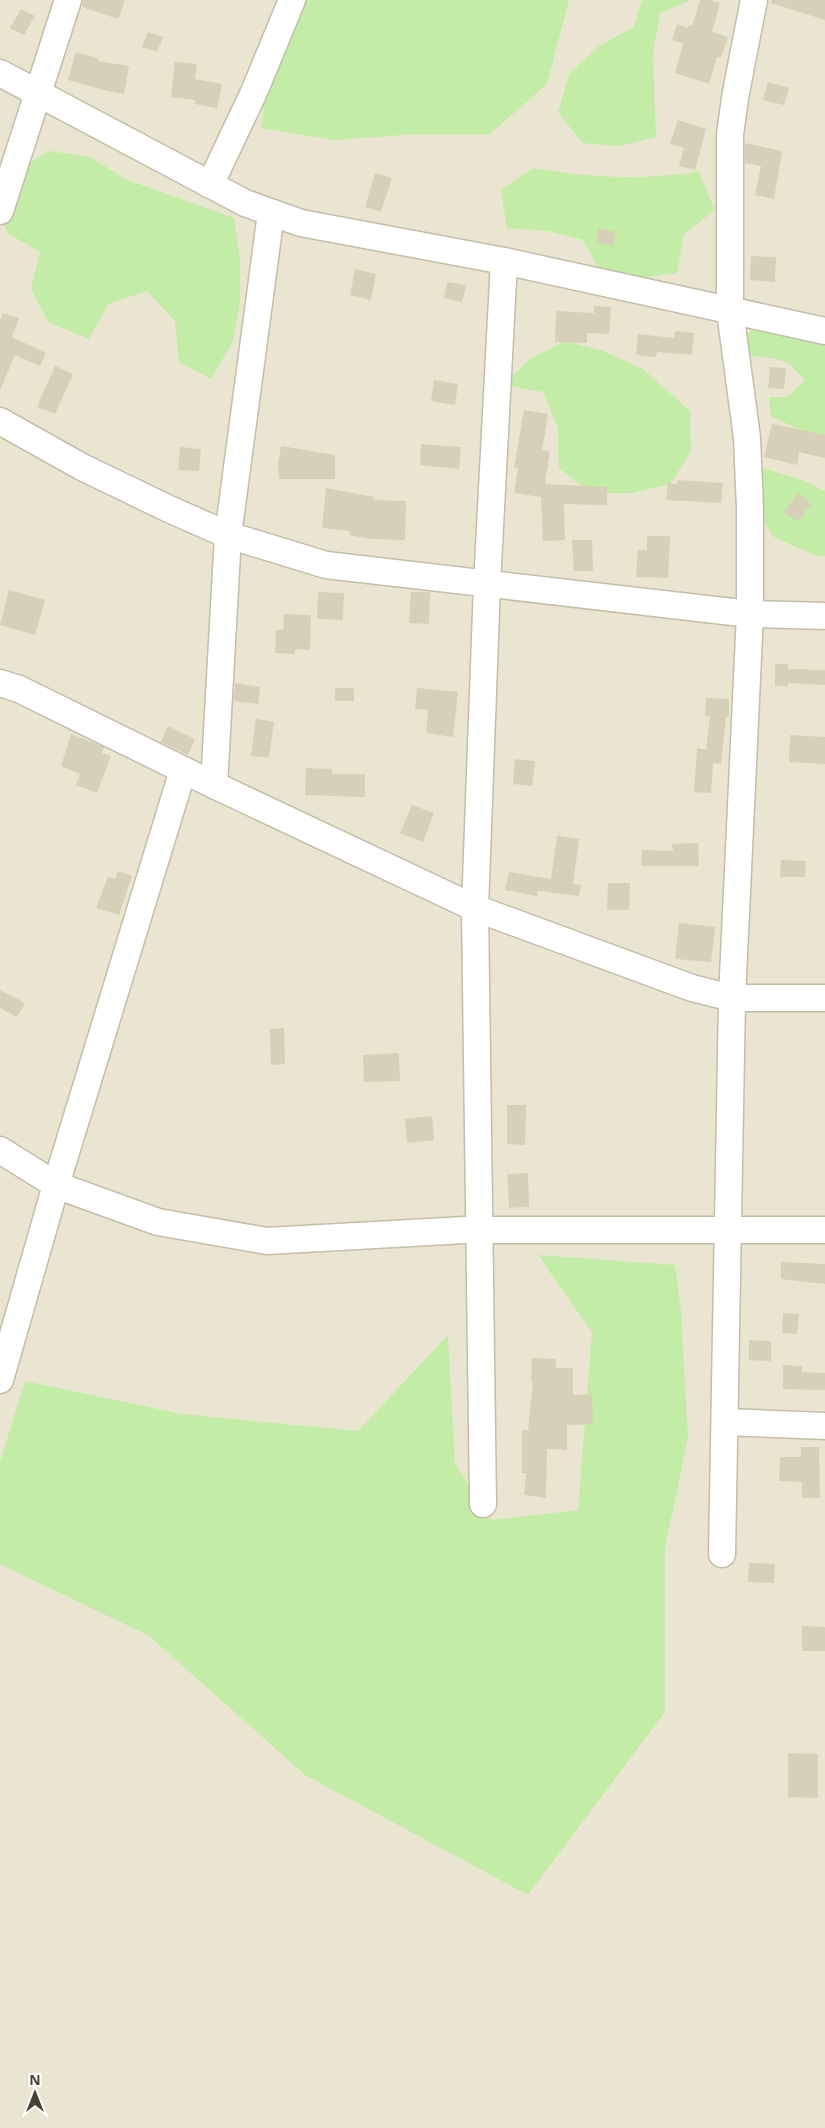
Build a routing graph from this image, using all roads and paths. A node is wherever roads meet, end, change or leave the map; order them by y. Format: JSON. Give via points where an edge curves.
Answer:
{"nodes":[{"id":1,"x":68,"y":0,"type":"edge"},
{"id":2,"x":292,"y":0,"type":"edge"},
{"id":3,"x":754,"y":0,"type":"edge"},
{"id":4,"x":0,"y":73,"type":"edge"},
{"id":5,"x":37,"y":93,"type":"junction"},
{"id":6,"x":210,"y":185,"type":"junction"},
{"id":7,"x":0,"y":211,"type":"edge"},
{"id":8,"x":271,"y":212,"type":"junction"},
{"id":9,"x":504,"y":261,"type":"junction"},
{"id":10,"x":730,"y":311,"type":"junction"},
{"id":11,"x":825,"y":331,"type":"edge"},
{"id":12,"x":0,"y":421,"type":"edge"},
{"id":13,"x":228,"y":535,"type":"junction"},
{"id":14,"x":487,"y":584,"type":"junction"},
{"id":15,"x":750,"y":614,"type":"junction"},
{"id":16,"x":825,"y":616,"type":"edge"},
{"id":17,"x":0,"y":683,"type":"edge"},
{"id":18,"x":183,"y":770,"type":"junction"},
{"id":19,"x":214,"y":785,"type":"junction"},
{"id":20,"x":475,"y":908,"type":"junction"},
{"id":21,"x":732,"y":998,"type":"junction"},
{"id":22,"x":825,"y":998,"type":"edge"},
{"id":23,"x":0,"y":1150,"type":"edge"},
{"id":24,"x":56,"y":1186,"type":"junction"},
{"id":25,"x":480,"y":1230,"type":"junction"},
{"id":26,"x":729,"y":1230,"type":"junction"},
{"id":27,"x":825,"y":1230,"type":"edge"},
{"id":28,"x":0,"y":1380,"type":"edge"},
{"id":29,"x":725,"y":1422,"type":"junction"},
{"id":30,"x":825,"y":1426,"type":"edge"},
{"id":31,"x":484,"y":1504,"type":"dead end"},
{"id":32,"x":722,"y":1554,"type":"dead end"}],
"edges":[{"from":1,"to":5,"type":"street"},
{"from":2,"to":6,"type":"street","via":[[254,92]]},
{"from":3,"to":10,"type":"street","via":[[730,134]]},
{"from":4,"to":5,"type":"street"},
{"from":5,"to":6,"type":"street"},
{"from":5,"to":7,"type":"street"},
{"from":6,"to":8,"type":"street"},
{"from":8,"to":9,"type":"street","via":[[300,223]]},
{"from":8,"to":13,"type":"street"},
{"from":9,"to":10,"type":"street"},
{"from":9,"to":14,"type":"street"},
{"from":10,"to":11,"type":"street"},
{"from":10,"to":15,"type":"street","via":[[747,438]]},
{"from":12,"to":13,"type":"street","via":[[82,467]]},
{"from":13,"to":14,"type":"street","via":[[326,566]]},
{"from":13,"to":19,"type":"street"},
{"from":14,"to":15,"type":"street"},
{"from":14,"to":20,"type":"street"},
{"from":15,"to":16,"type":"street"},
{"from":15,"to":21,"type":"street"},
{"from":17,"to":18,"type":"street","via":[[19,689]]},
{"from":18,"to":19,"type":"street"},
{"from":18,"to":24,"type":"street"},
{"from":19,"to":20,"type":"street"},
{"from":20,"to":21,"type":"street","via":[[692,988]]},
{"from":20,"to":25,"type":"street"},
{"from":21,"to":22,"type":"street"},
{"from":21,"to":26,"type":"street"},
{"from":23,"to":24,"type":"street"},
{"from":24,"to":25,"type":"street","via":[[158,1222],[267,1241]]},
{"from":24,"to":28,"type":"street"},
{"from":25,"to":26,"type":"street"},
{"from":25,"to":31,"type":"street"},
{"from":26,"to":27,"type":"street"},
{"from":26,"to":29,"type":"street"},
{"from":29,"to":30,"type":"street"},
{"from":29,"to":32,"type":"street"}]}
